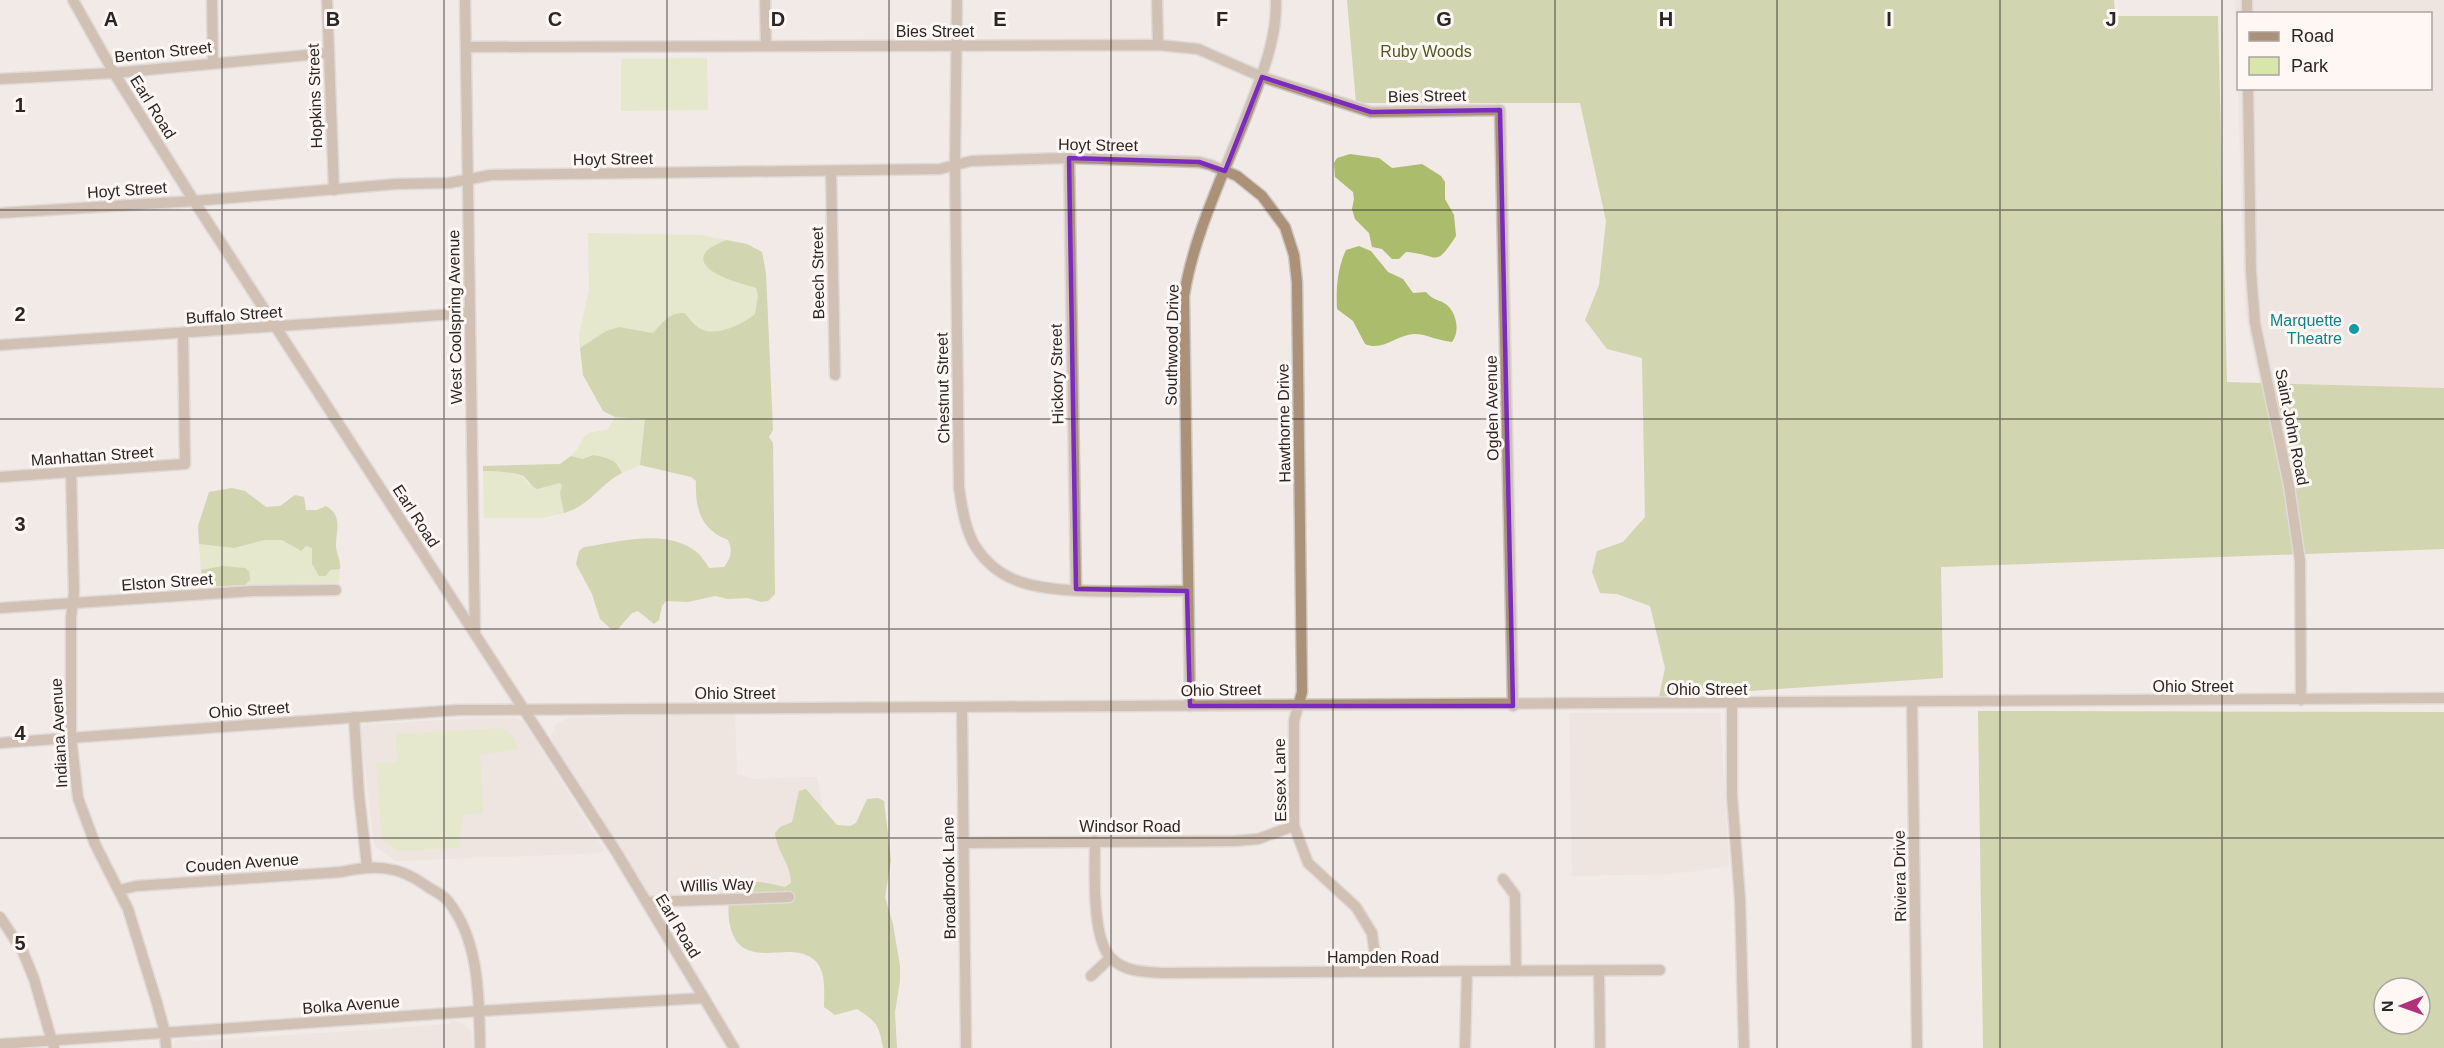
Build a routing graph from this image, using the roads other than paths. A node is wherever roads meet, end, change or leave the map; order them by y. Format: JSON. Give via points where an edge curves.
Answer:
{"nodes":[{"id":1,"x":72,"y":0,"type":"edge"},
{"id":2,"x":212,"y":0,"type":"edge"},
{"id":3,"x":327,"y":0,"type":"edge"},
{"id":4,"x":465,"y":0,"type":"edge"},
{"id":5,"x":765,"y":0,"type":"edge"},
{"id":6,"x":957,"y":0,"type":"edge"},
{"id":7,"x":1157,"y":0,"type":"edge"},
{"id":8,"x":1276,"y":0,"type":"edge"},
{"id":9,"x":766,"y":45,"type":"junction"},
{"id":10,"x":1158,"y":45,"type":"junction"},
{"id":11,"x":466,"y":47,"type":"junction"},
{"id":12,"x":957,"y":47,"type":"junction"},
{"id":13,"x":329,"y":53,"type":"junction"},
{"id":14,"x":213,"y":62,"type":"junction"},
{"id":15,"x":114,"y":73,"type":"junction"},
{"id":16,"x":1262,"y":76,"type":"junction"},
{"id":17,"x":0,"y":79,"type":"edge"},
{"id":18,"x":2248,"y":90,"type":"edge"},
{"id":19,"x":1500,"y":110,"type":"joint"},
{"id":20,"x":1069,"y":159,"type":"junction"},
{"id":21,"x":955,"y":166,"type":"junction"},
{"id":22,"x":831,"y":171,"type":"junction"},
{"id":23,"x":1225,"y":171,"type":"junction"},
{"id":24,"x":469,"y":179,"type":"junction"},
{"id":25,"x":334,"y":190,"type":"junction"},
{"id":26,"x":194,"y":201,"type":"junction"},
{"id":27,"x":0,"y":213,"type":"edge"},
{"id":28,"x":470,"y":313,"type":"junction"},
{"id":29,"x":275,"y":328,"type":"junction"},
{"id":30,"x":183,"y":334,"type":"junction"},
{"id":31,"x":0,"y":345,"type":"edge"},
{"id":32,"x":835,"y":375,"type":"dead end"},
{"id":33,"x":71,"y":472,"type":"junction"},
{"id":34,"x":0,"y":477,"type":"edge"},
{"id":35,"x":336,"y":590,"type":"dead end"},
{"id":36,"x":1076,"y":590,"type":"junction"},
{"id":37,"x":1187,"y":591,"type":"junction"},
{"id":38,"x":72,"y":603,"type":"junction"},
{"id":39,"x":0,"y":608,"type":"edge"},
{"id":40,"x":475,"y":634,"type":"junction"},
{"id":41,"x":2444,"y":698,"type":"edge"},
{"id":42,"x":2301,"y":700,"type":"junction"},
{"id":43,"x":1912,"y":703,"type":"junction"},
{"id":44,"x":1299,"y":704,"type":"junction"},
{"id":45,"x":1732,"y":704,"type":"junction"},
{"id":46,"x":1190,"y":706,"type":"junction"},
{"id":47,"x":1513,"y":706,"type":"junction"},
{"id":48,"x":962,"y":707,"type":"junction"},
{"id":49,"x":524,"y":709,"type":"junction"},
{"id":50,"x":354,"y":717,"type":"junction"},
{"id":51,"x":71,"y":737,"type":"junction"},
{"id":52,"x":0,"y":743,"type":"edge"},
{"id":53,"x":1294,"y":826,"type":"junction"},
{"id":54,"x":1095,"y":841,"type":"junction"},
{"id":55,"x":964,"y":843,"type":"junction"},
{"id":56,"x":367,"y":866,"type":"junction"},
{"id":57,"x":1503,"y":879,"type":"dead end"},
{"id":58,"x":120,"y":890,"type":"junction"},
{"id":59,"x":789,"y":897,"type":"dead end"},
{"id":60,"x":647,"y":902,"type":"junction"},
{"id":61,"x":0,"y":917,"type":"edge"},
{"id":62,"x":1110,"y":958,"type":"junction"},
{"id":63,"x":1660,"y":970,"type":"dead end"},
{"id":64,"x":1377,"y":971,"type":"junction"},
{"id":65,"x":1467,"y":971,"type":"junction"},
{"id":66,"x":1516,"y":971,"type":"junction"},
{"id":67,"x":1599,"y":971,"type":"junction"},
{"id":68,"x":1091,"y":976,"type":"dead end"},
{"id":69,"x":704,"y":998,"type":"junction"},
{"id":70,"x":480,"y":1011,"type":"junction"},
{"id":71,"x":165,"y":1033,"type":"junction"},
{"id":72,"x":0,"y":1044,"type":"edge"},
{"id":73,"x":54,"y":1044,"type":"edge"},
{"id":74,"x":166,"y":1048,"type":"edge"},
{"id":75,"x":480,"y":1048,"type":"edge"},
{"id":76,"x":734,"y":1048,"type":"edge"},
{"id":77,"x":966,"y":1048,"type":"edge"},
{"id":78,"x":1465,"y":1048,"type":"edge"},
{"id":79,"x":1600,"y":1048,"type":"edge"},
{"id":80,"x":1743,"y":1048,"type":"edge"},
{"id":81,"x":1917,"y":1048,"type":"edge"}],
"edges":[{"from":1,"to":15,"type":"street","name":"Earl Road"},
{"from":2,"to":14,"type":"street"},
{"from":3,"to":13,"type":"street","name":"Hopkins Street"},
{"from":4,"to":11,"type":"street","name":"West Coolspring Avenue"},
{"from":5,"to":9,"type":"street"},
{"from":6,"to":12,"type":"street","name":"Chestnut Street"},
{"from":7,"to":10,"type":"street"},
{"from":8,"to":16,"type":"street","name":"Southwood Drive","via":[[1274,36]]},
{"from":9,"to":11,"type":"street","name":"Bies Street"},
{"from":9,"to":12,"type":"street","name":"Bies Street"},
{"from":10,"to":12,"type":"street","name":"Bies Street"},
{"from":10,"to":16,"type":"street","name":"Bies Street","via":[[1198,49]]},
{"from":11,"to":24,"type":"street","name":"West Coolspring Avenue"},
{"from":12,"to":21,"type":"street","name":"Chestnut Street"},
{"from":13,"to":14,"type":"street","name":"Benton Street"},
{"from":13,"to":25,"type":"street","name":"Hopkins Street"},
{"from":14,"to":15,"type":"street","name":"Benton Street"},
{"from":15,"to":17,"type":"street","name":"Benton Street"},
{"from":15,"to":26,"type":"street","name":"Earl Road"},
{"from":16,"to":19,"type":"street","name":"Bies Street","via":[[1371,112]]},
{"from":16,"to":23,"type":"street","name":"Southwood Drive"},
{"from":18,"to":42,"type":"street","name":"Saint John Road","via":[[2255,323],[2289,486],[2300,561]]},
{"from":19,"to":47,"type":"street","name":"Ogden Avenue"},
{"from":20,"to":21,"type":"street","name":"Hoyt Street","via":[[971,161]]},
{"from":20,"to":23,"type":"street","name":"Hoyt Street","via":[[1199,162]]},
{"from":20,"to":36,"type":"street","name":"Hickory Street"},
{"from":21,"to":22,"type":"street","name":"Hoyt Street"},
{"from":21,"to":36,"type":"street","name":"Chestnut Street","via":[[959,488],[963,514],[975,545],[998,571],[1034,586]]},
{"from":22,"to":24,"type":"street","name":"Hoyt Street","via":[[491,175]]},
{"from":22,"to":32,"type":"street","name":"Beech Street"},
{"from":23,"to":37,"type":"street","name":"Southwood Drive","via":[[1190,262],[1185,296]]},
{"from":23,"to":44,"type":"street","name":"Hawthorne Drive","via":[[1262,196],[1285,226],[1294,255],[1302,692]]},
{"from":24,"to":25,"type":"street","name":"Hoyt Street"},
{"from":24,"to":28,"type":"street","name":"West Coolspring Avenue"},
{"from":25,"to":26,"type":"street","name":"Hoyt Street"},
{"from":26,"to":27,"type":"street","name":"Hoyt Street"},
{"from":26,"to":29,"type":"street","name":"Earl Road"},
{"from":28,"to":29,"type":"street","name":"Buffalo Street"},
{"from":28,"to":40,"type":"street","name":"West Coolspring Avenue"},
{"from":29,"to":30,"type":"street","name":"Buffalo Street"},
{"from":29,"to":40,"type":"street","name":"Earl Road"},
{"from":30,"to":31,"type":"street","name":"Buffalo Street"},
{"from":30,"to":33,"type":"street","name":"Manhattan Street","via":[[185,464]]},
{"from":33,"to":34,"type":"street","name":"Manhattan Street"},
{"from":33,"to":38,"type":"street","name":"Indiana Avenue"},
{"from":35,"to":38,"type":"street","name":"Elston Street","via":[[252,591]]},
{"from":36,"to":37,"type":"street","name":"Chestnut Street"},
{"from":37,"to":46,"type":"street","name":"Southwood Drive"},
{"from":38,"to":39,"type":"street","name":"Elston Street"},
{"from":38,"to":51,"type":"street","name":"Indiana Avenue"},
{"from":40,"to":49,"type":"street","name":"Earl Road"},
{"from":41,"to":42,"type":"street","name":"Ohio Street"},
{"from":42,"to":43,"type":"street","name":"Ohio Street"},
{"from":43,"to":45,"type":"street","name":"Ohio Street"},
{"from":43,"to":81,"type":"street","name":"Riviera Drive"},
{"from":44,"to":46,"type":"street","name":"Ohio Street"},
{"from":44,"to":47,"type":"street","name":"Ohio Street"},
{"from":44,"to":53,"type":"street","name":"Essex Lane","via":[[1294,721]]},
{"from":45,"to":47,"type":"street","name":"Ohio Street"},
{"from":45,"to":80,"type":"street"},
{"from":46,"to":48,"type":"street","name":"Ohio Street"},
{"from":48,"to":49,"type":"street","name":"Ohio Street"},
{"from":48,"to":55,"type":"street","name":"Broadbrook Lane"},
{"from":49,"to":50,"type":"street","name":"Ohio Street"},
{"from":49,"to":60,"type":"street","name":"Earl Road"},
{"from":50,"to":51,"type":"street","name":"Ohio Street"},
{"from":50,"to":56,"type":"street"},
{"from":51,"to":52,"type":"street","name":"Ohio Street"},
{"from":51,"to":58,"type":"street","name":"Indiana Avenue","via":[[83,815]]},
{"from":53,"to":54,"type":"street","name":"Windsor Road","via":[[1258,839],[1235,841]]},
{"from":53,"to":64,"type":"street","name":"Essex Lane","via":[[1308,863],[1356,907],[1372,933]]},
{"from":54,"to":55,"type":"street","name":"Windsor Road"},
{"from":54,"to":62,"type":"street","via":[[1096,918]]},
{"from":55,"to":77,"type":"street","name":"Broadbrook Lane"},
{"from":56,"to":58,"type":"street","name":"Couden Avenue","via":[[341,872]]},
{"from":56,"to":70,"type":"street","via":[[394,870],[418,880],[447,900],[464,927],[474,961]]},
{"from":57,"to":66,"type":"street","via":[[1515,895]]},
{"from":58,"to":71,"type":"street","name":"Indiana Avenue"},
{"from":59,"to":60,"type":"street","name":"Willis Way"},
{"from":60,"to":69,"type":"street","name":"Earl Road"},
{"from":61,"to":73,"type":"street","via":[[23,952]]},
{"from":62,"to":64,"type":"street","name":"Hampden Road","via":[[1143,972]]},
{"from":62,"to":68,"type":"street"},
{"from":63,"to":67,"type":"street","name":"Hampden Road"},
{"from":64,"to":65,"type":"street","name":"Hampden Road"},
{"from":65,"to":66,"type":"street","name":"Hampden Road"},
{"from":65,"to":78,"type":"street"},
{"from":66,"to":67,"type":"street","name":"Hampden Road"},
{"from":67,"to":79,"type":"street"},
{"from":69,"to":70,"type":"street","name":"Bolka Avenue"},
{"from":69,"to":76,"type":"street","name":"Earl Road"},
{"from":70,"to":71,"type":"street","name":"Bolka Avenue"},
{"from":70,"to":75,"type":"street"},
{"from":71,"to":73,"type":"street","name":"Bolka Avenue"},
{"from":71,"to":74,"type":"street","name":"Indiana Avenue"},
{"from":72,"to":73,"type":"street","name":"Bolka Avenue"}]}
